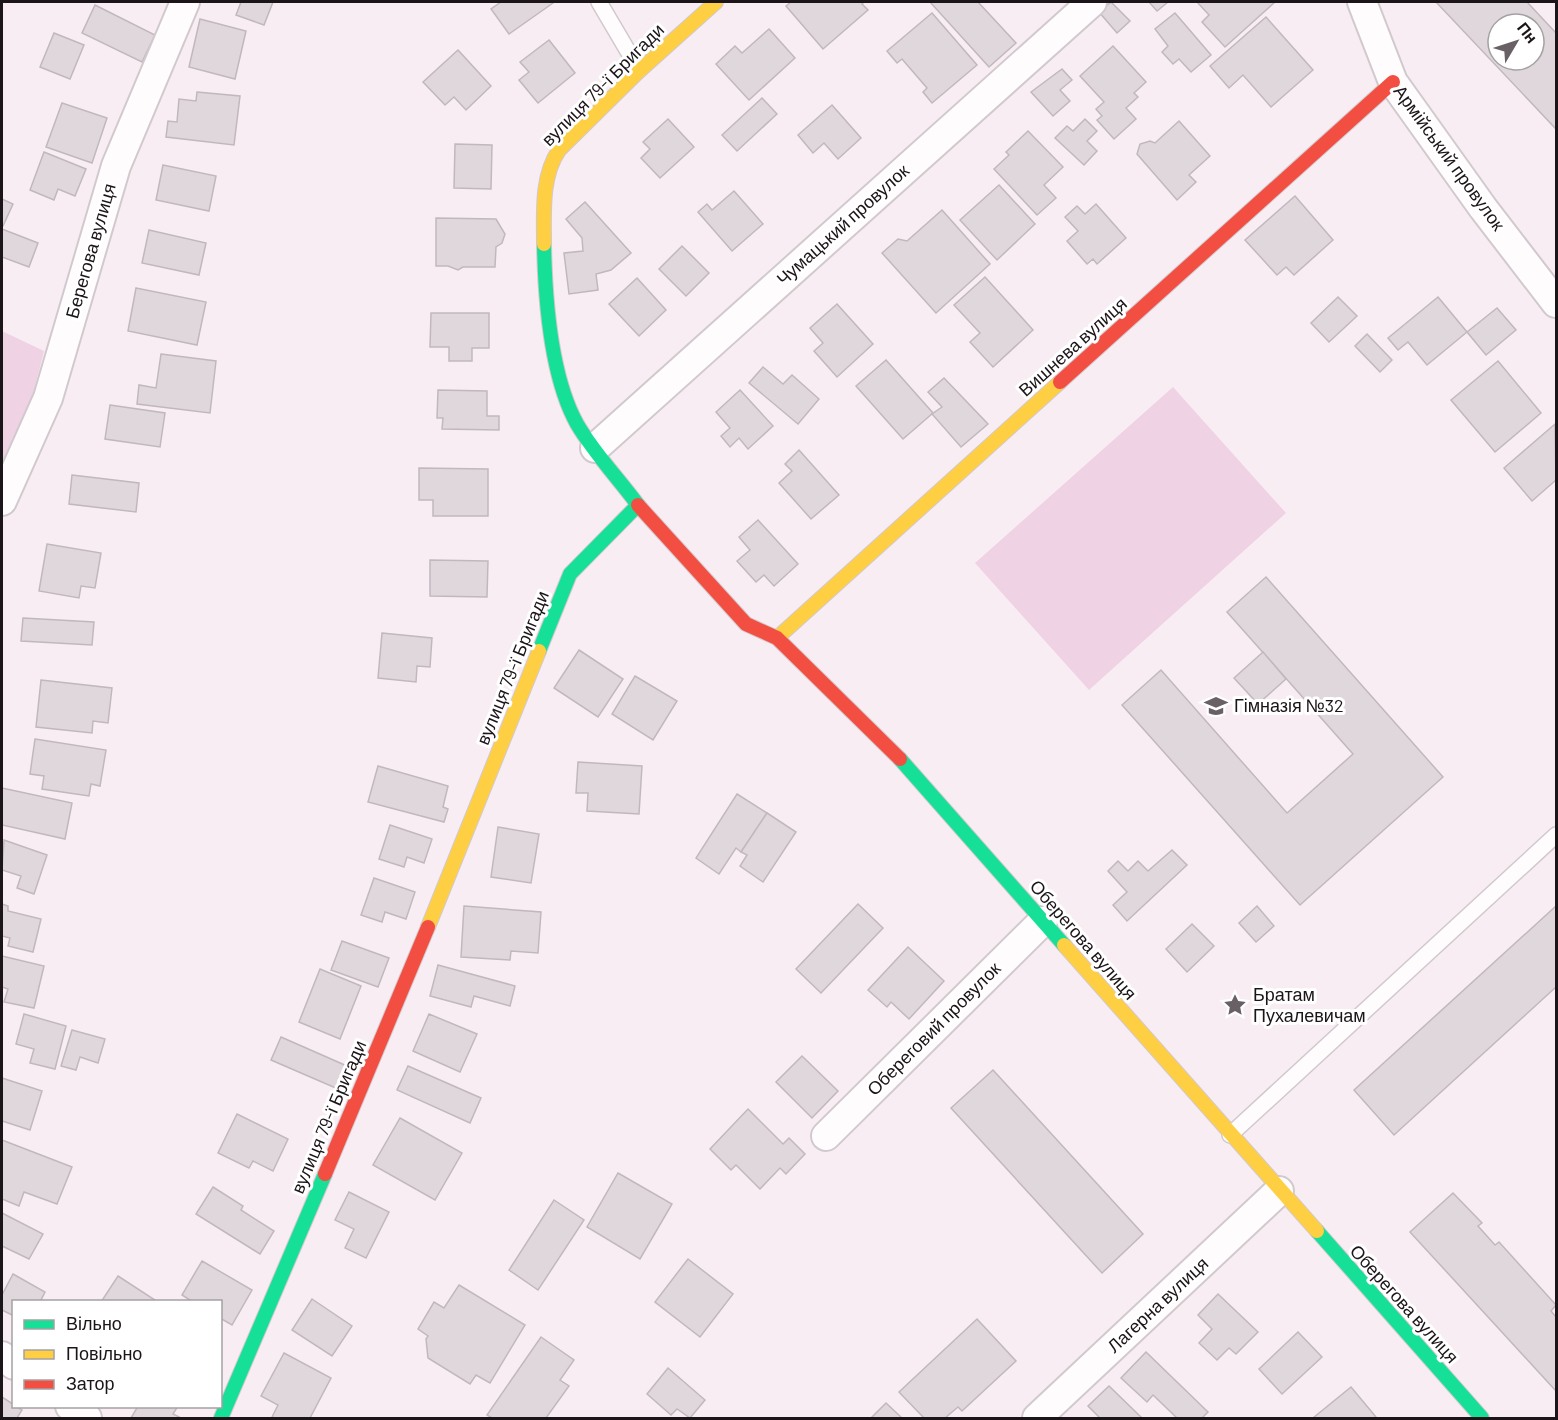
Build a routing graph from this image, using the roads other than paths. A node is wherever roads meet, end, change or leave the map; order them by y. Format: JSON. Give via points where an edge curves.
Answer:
{"nodes":[{"id":1,"x":185,"y":2,"type":"edge"},
{"id":2,"x":599,"y":2,"type":"edge"},
{"id":3,"x":716,"y":2,"type":"edge"},
{"id":4,"x":1092,"y":2,"type":"edge"},
{"id":5,"x":1362,"y":2,"type":"edge"},
{"id":6,"x":639,"y":70,"type":"junction"},
{"id":7,"x":1393,"y":81,"type":"junction"},
{"id":8,"x":1557,"y":303,"type":"edge"},
{"id":9,"x":595,"y":448,"type":"junction"},
{"id":10,"x":2,"y":501,"type":"edge"},
{"id":11,"x":638,"y":505,"type":"junction"},
{"id":12,"x":777,"y":638,"type":"junction"},
{"id":13,"x":1557,"y":835,"type":"edge"},
{"id":14,"x":1043,"y":921,"type":"junction"},
{"id":15,"x":1230,"y":1135,"type":"junction"},
{"id":16,"x":826,"y":1136,"type":"dead end"},
{"id":17,"x":1280,"y":1191,"type":"junction"},
{"id":18,"x":71,"y":1408,"type":"edge"},
{"id":19,"x":87,"y":1419,"type":"edge"},
{"id":20,"x":221,"y":1419,"type":"edge"},
{"id":21,"x":1037,"y":1419,"type":"edge"},
{"id":22,"x":1482,"y":1419,"type":"edge"}],
"edges":[{"from":1,"to":10,"type":"street","name":"Берегова вулиця","via":[[116,166],[48,399]]},
{"from":2,"to":6,"type":"lane"},
{"from":3,"to":6,"type":"street","name":"вулиця 79-ї Бригади"},
{"from":4,"to":9,"type":"street","name":"Чумацький провулок"},
{"from":5,"to":7,"type":"street","name":"Армійський провулок"},
{"from":6,"to":9,"type":"street","name":"вулиця 79-ї Бригади","via":[[561,147],[544,184],[545,274],[557,375],[570,411]]},
{"from":7,"to":8,"type":"street","name":"Армійський провулок","via":[[1483,208]]},
{"from":7,"to":12,"type":"street","name":"Вишнева вулиця"},
{"from":9,"to":11,"type":"street","name":"вулиця 79-ї Бригади"},
{"from":11,"to":12,"type":"street","name":"Оберегова вулиця","via":[[746,624]]},
{"from":11,"to":20,"type":"street","name":"вулиця 79-ї Бригади","via":[[570,574],[404,987]]},
{"from":12,"to":14,"type":"street","name":"Оберегова вулиця","via":[[893,751]]},
{"from":13,"to":15,"type":"lane"},
{"from":14,"to":15,"type":"street","name":"Оберегова вулиця"},
{"from":14,"to":16,"type":"street","name":"Обереговий провулок"},
{"from":15,"to":17,"type":"street","name":"Оберегова вулиця"},
{"from":17,"to":21,"type":"street","name":"Лагерна вулиця"},
{"from":17,"to":22,"type":"street","name":"Оберегова вулиця"},
{"from":18,"to":19,"type":"street"}]}
